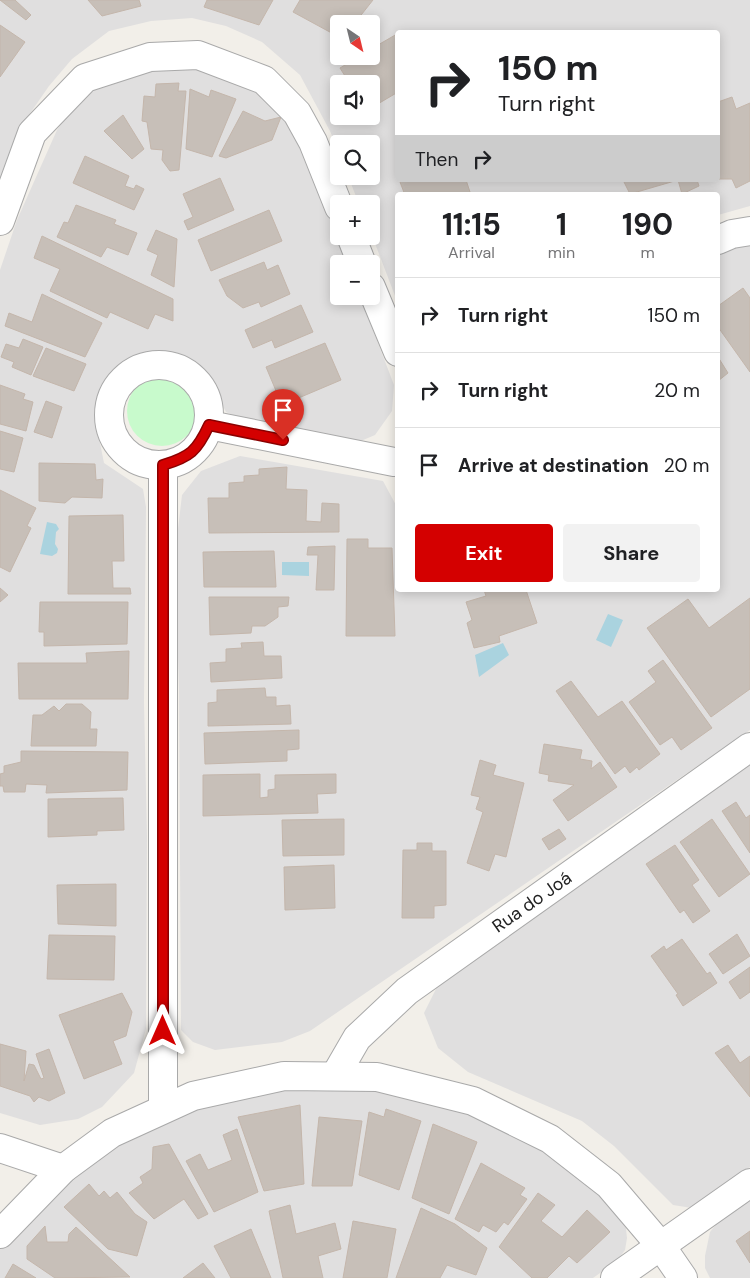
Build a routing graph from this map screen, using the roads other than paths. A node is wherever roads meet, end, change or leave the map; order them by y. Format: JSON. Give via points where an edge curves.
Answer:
{"nodes":[{"id":1,"x":334,"y":195,"type":"edge"},
{"id":2,"x":0,"y":221,"type":"edge"},
{"id":3,"x":750,"y":231,"type":"edge"},
{"id":4,"x":720,"y":239,"type":"edge"},
{"id":5,"x":378,"y":305,"type":"edge"},
{"id":6,"x":395,"y":345,"type":"edge"},
{"id":7,"x":209,"y":425,"type":"junction"},
{"id":8,"x":395,"y":464,"type":"edge"},
{"id":9,"x":163,"y":465,"type":"junction"},
{"id":10,"x":750,"y":747,"type":"edge"},
{"id":11,"x":335,"y":1076,"type":"junction"},
{"id":12,"x":163,"y":1110,"type":"junction"},
{"id":13,"x":0,"y":1148,"type":"edge"},
{"id":14,"x":63,"y":1170,"type":"junction"},
{"id":15,"x":750,"y":1183,"type":"edge"},
{"id":16,"x":0,"y":1234,"type":"edge"},
{"id":17,"x":661,"y":1246,"type":"junction"},
{"id":18,"x":615,"y":1278,"type":"edge"},
{"id":19,"x":683,"y":1278,"type":"edge"}],
"edges":[{"from":1,"to":2,"type":"street","via":[[297,113],[264,80],[198,54],[150,57],[85,78],[32,133]]},
{"from":3,"to":4,"type":"street"},
{"from":5,"to":6,"type":"street"},
{"from":7,"to":8,"type":"street"},
{"from":7,"to":9,"type":"street","via":[[200,445],[184,459]]},
{"from":7,"to":9,"type":"street","via":[[210,408],[205,392],[195,379],[165,365],[133,372],[112,398],[109,414],[112,431],[119,446],[131,457],[147,464]]},
{"from":9,"to":12,"type":"street"},
{"from":10,"to":11,"type":"street","name":"Rua do Joá","via":[[407,991],[357,1038]]},
{"from":11,"to":12,"type":"street","via":[[284,1076],[193,1096]]},
{"from":11,"to":17,"type":"street","via":[[377,1077],[473,1100],[550,1139],[609,1185]]},
{"from":12,"to":14,"type":"street","via":[[112,1133]]},
{"from":13,"to":14,"type":"street"},
{"from":14,"to":16,"type":"street"},
{"from":15,"to":17,"type":"street"},
{"from":17,"to":18,"type":"street"},
{"from":17,"to":19,"type":"street"}]}
